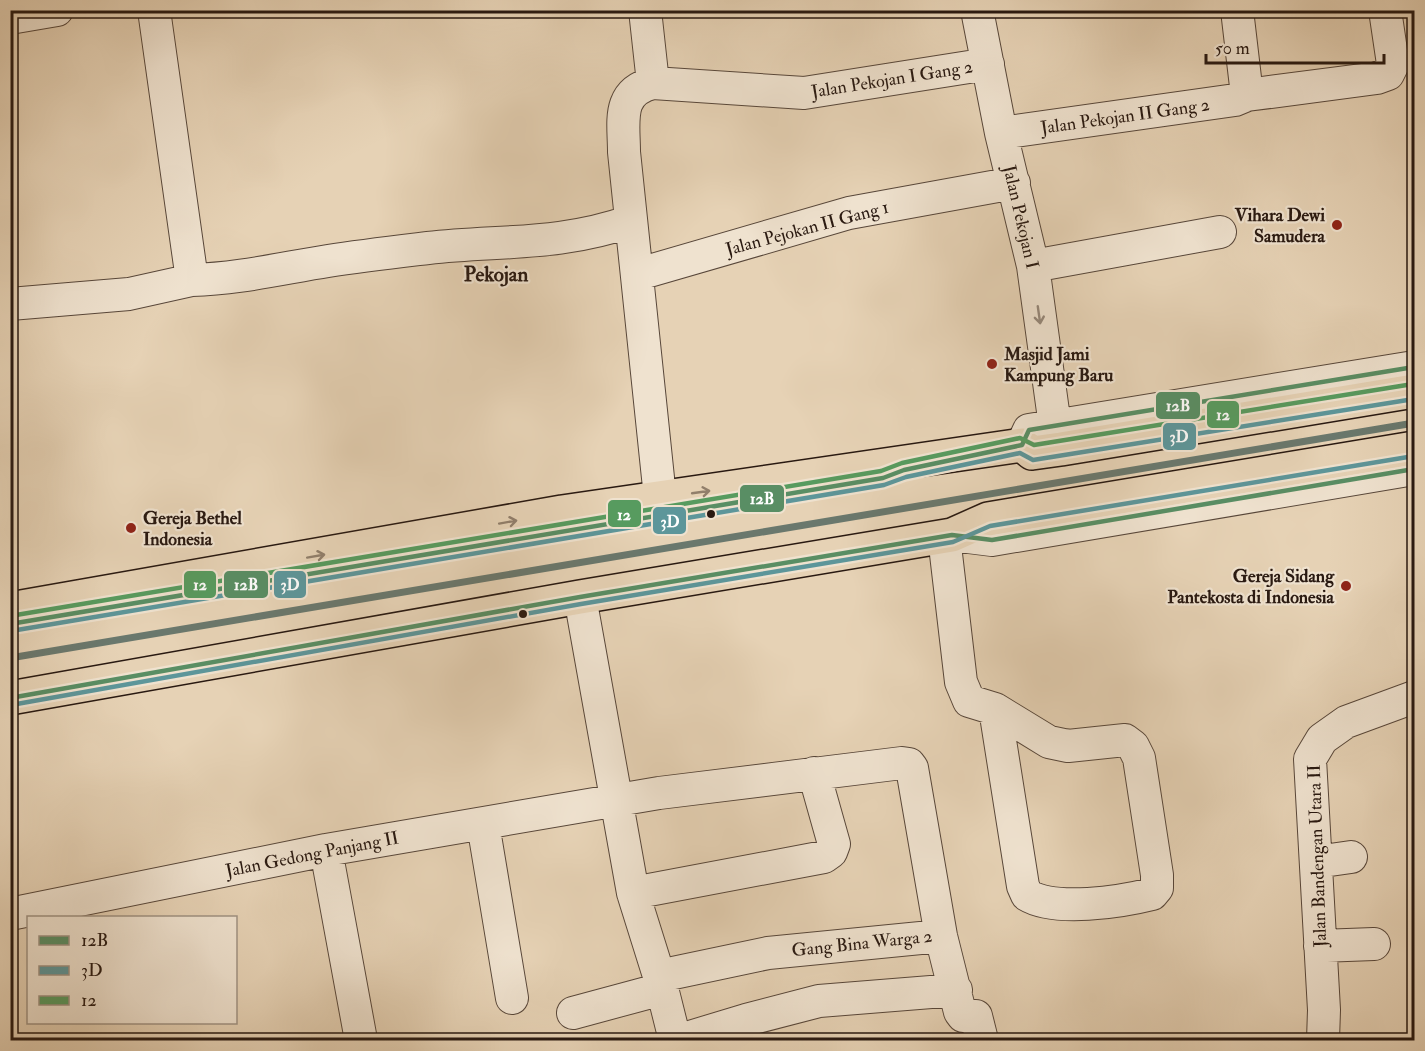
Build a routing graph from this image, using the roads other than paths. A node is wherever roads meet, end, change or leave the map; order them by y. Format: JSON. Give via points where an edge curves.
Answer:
{"nodes":[{"id":1,"x":57,"y":10,"type":"edge"},
{"id":2,"x":154,"y":10,"type":"edge"},
{"id":3,"x":645,"y":10,"type":"edge"},
{"id":4,"x":977,"y":10,"type":"edge"},
{"id":5,"x":1237,"y":10,"type":"edge"},
{"id":6,"x":1385,"y":10,"type":"edge"},
{"id":7,"x":10,"y":18,"type":"edge"},
{"id":8,"x":988,"y":64,"type":"junction"},
{"id":9,"x":653,"y":83,"type":"junction"},
{"id":10,"x":1247,"y":95,"type":"junction"},
{"id":11,"x":1001,"y":133,"type":"junction"},
{"id":12,"x":1014,"y":183,"type":"junction"},
{"id":13,"x":631,"y":221,"type":"junction"},
{"id":14,"x":1220,"y":232,"type":"dead end"},
{"id":15,"x":1033,"y":266,"type":"junction"},
{"id":16,"x":639,"y":274,"type":"junction"},
{"id":17,"x":192,"y":280,"type":"junction"},
{"id":18,"x":10,"y":304,"type":"edge"},
{"id":19,"x":1414,"y":367,"type":"edge"},
{"id":20,"x":1414,"y":391,"type":"edge"},
{"id":21,"x":1058,"y":437,"type":"junction"},
{"id":22,"x":1414,"y":448,"type":"edge"},
{"id":23,"x":1414,"y":470,"type":"edge"},
{"id":24,"x":660,"y":497,"type":"junction"},
{"id":25,"x":948,"y":536,"type":"junction"},
{"id":26,"x":580,"y":597,"type":"junction"},
{"id":27,"x":10,"y":609,"type":"edge"},
{"id":28,"x":1414,"y":697,"type":"edge"},
{"id":29,"x":10,"y":698,"type":"edge"},
{"id":30,"x":995,"y":710,"type":"junction"},
{"id":31,"x":814,"y":773,"type":"junction"},
{"id":32,"x":615,"y":802,"type":"junction"},
{"id":33,"x":483,"y":824,"type":"junction"},
{"id":34,"x":326,"y":850,"type":"junction"},
{"id":35,"x":1351,"y":857,"type":"dead end"},
{"id":36,"x":1316,"y":862,"type":"junction"},
{"id":37,"x":633,"y":893,"type":"junction"},
{"id":38,"x":56,"y":911,"type":"edge"},
{"id":39,"x":10,"y":914,"type":"edge"},
{"id":40,"x":941,"y":936,"type":"junction"},
{"id":41,"x":1320,"y":945,"type":"junction"},
{"id":42,"x":1374,"y":945,"type":"dead end"},
{"id":43,"x":661,"y":983,"type":"junction"},
{"id":44,"x":956,"y":990,"type":"junction"},
{"id":45,"x":512,"y":999,"type":"dead end"},
{"id":46,"x":573,"y":1013,"type":"dead end"},
{"id":47,"x":360,"y":1041,"type":"edge"},
{"id":48,"x":675,"y":1041,"type":"edge"},
{"id":49,"x":680,"y":1041,"type":"edge"},
{"id":50,"x":982,"y":1041,"type":"edge"},
{"id":51,"x":1323,"y":1041,"type":"edge"}],
"edges":[{"from":1,"to":7,"type":"street"},
{"from":2,"to":17,"type":"street"},
{"from":3,"to":9,"type":"street"},
{"from":4,"to":8,"type":"street","name":"Jalan Pekojan I"},
{"from":5,"to":10,"type":"street"},
{"from":6,"to":10,"type":"street","name":"Jalan Pekojan II Gang 2","via":[[1393,64],[1388,74]]},
{"from":8,"to":9,"type":"street","name":"Jalan Pekojan I Gang 2","via":[[804,93]]},
{"from":8,"to":11,"type":"street","name":"Jalan Pekojan I"},
{"from":9,"to":13,"type":"street","via":[[639,87],[627,99],[623,116]]},
{"from":10,"to":11,"type":"street","name":"Jalan Pekojan II Gang 2","via":[[1236,100]]},
{"from":11,"to":12,"type":"street","name":"Jalan Pekojan I"},
{"from":12,"to":15,"type":"street","name":"Jalan Pekojan I"},
{"from":12,"to":16,"type":"street","name":"Jalan Pejokan II Gang 1","via":[[849,213]]},
{"from":13,"to":16,"type":"street"},
{"from":13,"to":17,"type":"street","via":[[562,240],[430,248],[223,279]]},
{"from":14,"to":15,"type":"street"},
{"from":15,"to":21,"type":"street","name":"Jalan Pekojan I","one_way":true},
{"from":16,"to":24,"type":"street"},
{"from":17,"to":18,"type":"street","via":[[129,294]]},
{"from":19,"to":21,"type":"street"},
{"from":20,"to":21,"type":"main road"},
{"from":24,"to":21,"type":"main road","one_way":true,"via":[[1022,445],[1032,453]]},
{"from":22,"to":25,"type":"main road","via":[[988,519]]},
{"from":23,"to":25,"type":"street","via":[[992,540]]},
{"from":27,"to":24,"type":"main road","one_way":true},
{"from":25,"to":26,"type":"main road"},
{"from":25,"to":30,"type":"street","via":[[965,696]]},
{"from":26,"to":29,"type":"main road"},
{"from":26,"to":32,"type":"street"},
{"from":28,"to":36,"type":"street","name":"Jalan Bandengan Utara II","via":[[1346,722],[1322,739],[1310,759]]},
{"from":30,"to":30,"type":"street","via":[[1057,745],[1125,740],[1133,746],[1139,758],[1157,875],[1157,888],[1152,894],[1062,904],[1044,903],[1027,896]]},
{"from":31,"to":32,"type":"street","name":"Jalan Gedong Panjang II"},
{"from":31,"to":37,"type":"street","via":[[834,844],[824,857]]},
{"from":31,"to":40,"type":"street","name":"Gang Bina Warga 2","via":[[909,764]]},
{"from":32,"to":33,"type":"street","name":"Jalan Gedong Panjang II"},
{"from":32,"to":37,"type":"street"},
{"from":33,"to":34,"type":"street","name":"Jalan Gedong Panjang II"},
{"from":33,"to":45,"type":"street"},
{"from":34,"to":38,"type":"street","name":"Jalan Gedong Panjang II"},
{"from":34,"to":47,"type":"street"},
{"from":35,"to":36,"type":"street"},
{"from":36,"to":41,"type":"street","name":"Jalan Bandengan Utara II"},
{"from":37,"to":43,"type":"street"},
{"from":38,"to":39,"type":"street","name":"Jalan Gedong Panjang II"},
{"from":40,"to":43,"type":"street","name":"Gang Bina Warga 2","via":[[768,953]]},
{"from":40,"to":44,"type":"street"},
{"from":41,"to":42,"type":"street"},
{"from":41,"to":51,"type":"street","name":"Jalan Bandengan Utara II"},
{"from":43,"to":46,"type":"street","name":"Gang Bina Warga 2"},
{"from":43,"to":48,"type":"street"},
{"from":44,"to":49,"type":"street","via":[[819,1001]]},
{"from":44,"to":50,"type":"street","via":[[960,1012],[963,1016],[976,1016]]}]}
